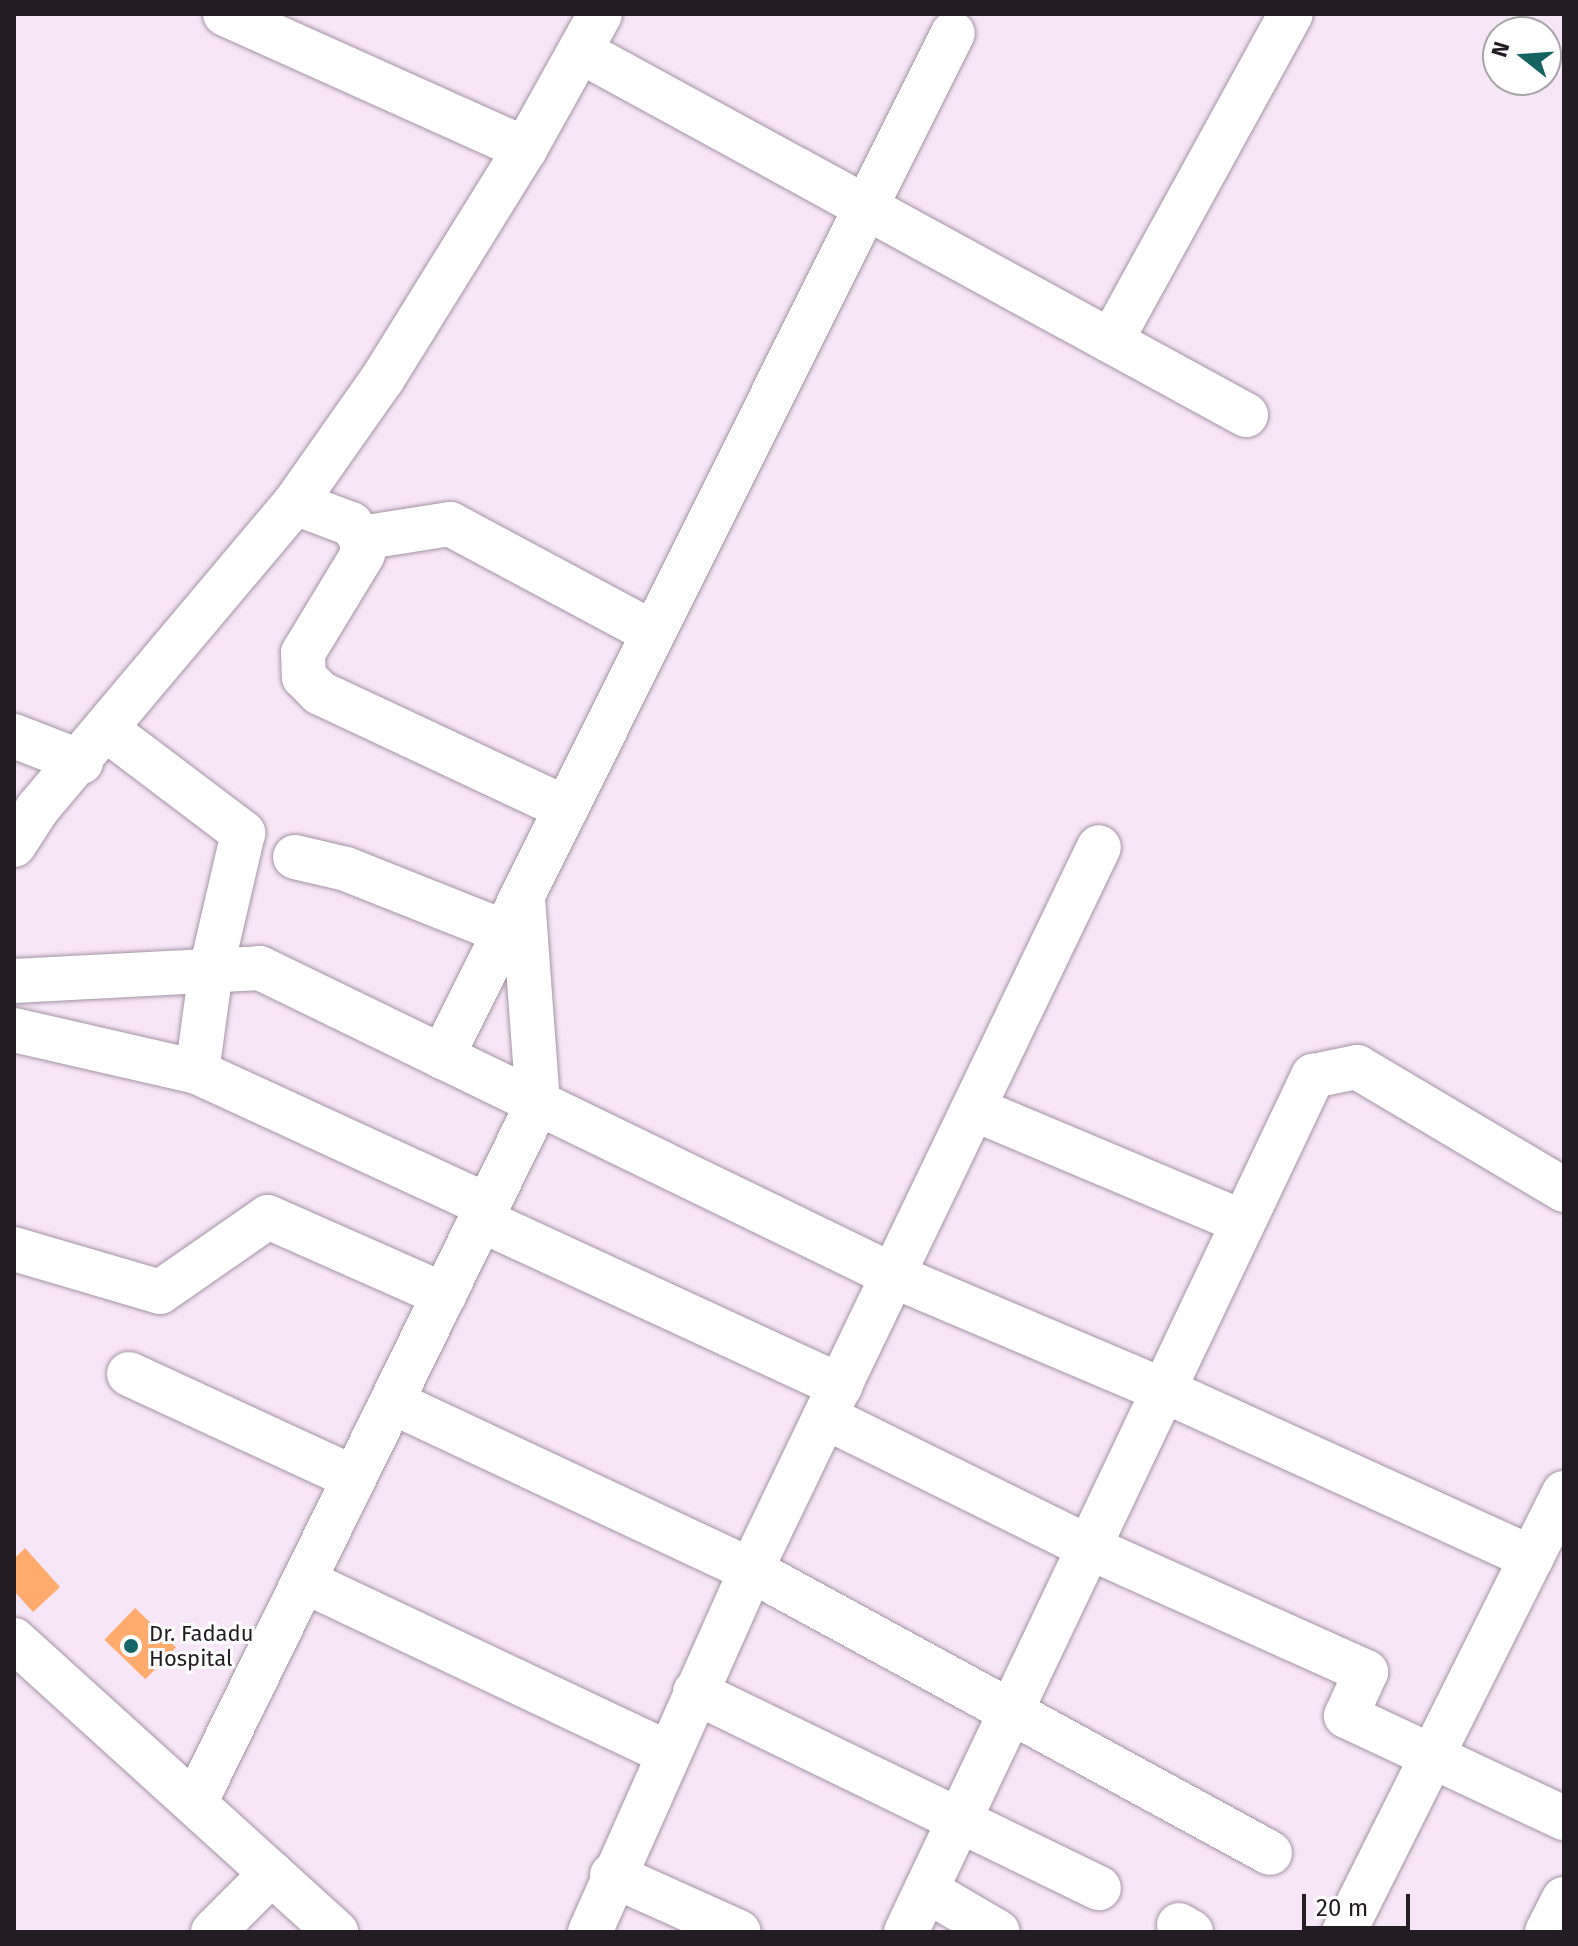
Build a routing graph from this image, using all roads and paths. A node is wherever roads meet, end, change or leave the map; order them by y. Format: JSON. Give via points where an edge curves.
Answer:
{"nodes":[{"id":1,"x":225,"y":14,"type":"edge"},
{"id":2,"x":1291,"y":14,"type":"edge"},
{"id":3,"x":590,"y":32,"type":"edge"},
{"id":4,"x":953,"y":33,"type":"dead end"},
{"id":5,"x":525,"y":149,"type":"junction"},
{"id":6,"x":866,"y":207,"type":"junction"},
{"id":7,"x":1111,"y":341,"type":"junction"},
{"id":8,"x":1246,"y":415,"type":"dead end"},
{"id":9,"x":295,"y":503,"type":"junction"},
{"id":10,"x":361,"y":538,"type":"junction"},
{"id":11,"x":653,"y":633,"type":"junction"},
{"id":12,"x":14,"y":736,"type":"edge"},
{"id":13,"x":94,"y":746,"type":"junction"},
{"id":14,"x":566,"y":808,"type":"junction"},
{"id":15,"x":14,"y":845,"type":"edge"},
{"id":16,"x":1099,"y":847,"type":"dead end"},
{"id":17,"x":295,"y":857,"type":"dead end"},
{"id":18,"x":513,"y":913,"type":"junction"},
{"id":19,"x":211,"y":970,"type":"junction"},
{"id":20,"x":14,"y":981,"type":"edge"},
{"id":21,"x":14,"y":1030,"type":"edge"},
{"id":22,"x":442,"y":1057,"type":"junction"},
{"id":23,"x":197,"y":1072,"type":"junction"},
{"id":24,"x":538,"y":1103,"type":"junction"},
{"id":25,"x":974,"y":1109,"type":"junction"},
{"id":26,"x":1564,"y":1190,"type":"edge"},
{"id":27,"x":484,"y":1213,"type":"junction"},
{"id":28,"x":1243,"y":1222,"type":"junction"},
{"id":29,"x":14,"y":1249,"type":"edge"},
{"id":30,"x":894,"y":1276,"type":"junction"},
{"id":31,"x":444,"y":1295,"type":"junction"},
{"id":32,"x":129,"y":1374,"type":"dead end"},
{"id":33,"x":1163,"y":1390,"type":"junction"},
{"id":34,"x":392,"y":1402,"type":"junction"},
{"id":35,"x":833,"y":1402,"type":"junction"},
{"id":36,"x":354,"y":1478,"type":"junction"},
{"id":37,"x":1564,"y":1493,"type":"edge"},
{"id":38,"x":1088,"y":1547,"type":"junction"},
{"id":39,"x":1532,"y":1558,"type":"junction"},
{"id":40,"x":751,"y":1570,"type":"junction"},
{"id":41,"x":304,"y":1581,"type":"junction"},
{"id":42,"x":14,"y":1640,"type":"edge"},
{"id":43,"x":695,"y":1692,"type":"junction"},
{"id":44,"x":1008,"y":1714,"type":"junction"},
{"id":45,"x":668,"y":1753,"type":"junction"},
{"id":46,"x":1433,"y":1755,"type":"junction"},
{"id":47,"x":195,"y":1803,"type":"junction"},
{"id":48,"x":1564,"y":1818,"type":"edge"},
{"id":49,"x":958,"y":1819,"type":"junction"},
{"id":50,"x":1270,"y":1853,"type":"dead end"},
{"id":51,"x":272,"y":1873,"type":"junction"},
{"id":52,"x":612,"y":1875,"type":"junction"},
{"id":53,"x":1099,"y":1888,"type":"dead end"},
{"id":54,"x":926,"y":1890,"type":"junction"},
{"id":55,"x":1564,"y":1899,"type":"edge"},
{"id":56,"x":213,"y":1932,"type":"edge"},
{"id":57,"x":336,"y":1932,"type":"edge"},
{"id":58,"x":590,"y":1932,"type":"edge"},
{"id":59,"x":739,"y":1932,"type":"edge"},
{"id":60,"x":906,"y":1932,"type":"edge"},
{"id":61,"x":998,"y":1932,"type":"edge"},
{"id":62,"x":1344,"y":1932,"type":"edge"},
{"id":63,"x":1547,"y":1932,"type":"edge"}],
"edges":[{"from":1,"to":5,"type":"street"},
{"from":2,"to":7,"type":"street"},
{"from":3,"to":5,"type":"street"},
{"from":3,"to":6,"type":"street"},
{"from":4,"to":6,"type":"street"},
{"from":5,"to":9,"type":"street","via":[[383,378]]},
{"from":6,"to":7,"type":"street"},
{"from":6,"to":11,"type":"street"},
{"from":7,"to":8,"type":"street"},
{"from":9,"to":10,"type":"street","via":[[351,524]]},
{"from":9,"to":13,"type":"street"},
{"from":10,"to":11,"type":"street","via":[[450,524]]},
{"from":10,"to":14,"type":"street","via":[[363,554],[303,653],[304,677],[320,693]]},
{"from":11,"to":14,"type":"street"},
{"from":12,"to":13,"type":"street"},
{"from":13,"to":15,"type":"street","via":[[38,808]]},
{"from":13,"to":19,"type":"street","via":[[243,833]]},
{"from":14,"to":18,"type":"street"},
{"from":16,"to":25,"type":"street"},
{"from":17,"to":18,"type":"street"},
{"from":18,"to":22,"type":"street"},
{"from":18,"to":24,"type":"street"},
{"from":19,"to":20,"type":"street"},
{"from":19,"to":22,"type":"street","via":[[260,968]]},
{"from":19,"to":23,"type":"street"},
{"from":21,"to":23,"type":"street"},
{"from":22,"to":24,"type":"street"},
{"from":23,"to":27,"type":"street"},
{"from":24,"to":27,"type":"street"},
{"from":24,"to":30,"type":"street"},
{"from":25,"to":28,"type":"street"},
{"from":25,"to":30,"type":"street"},
{"from":26,"to":28,"type":"street","via":[[1357,1067],[1313,1076]]},
{"from":27,"to":31,"type":"street"},
{"from":27,"to":35,"type":"street"},
{"from":28,"to":33,"type":"street"},
{"from":29,"to":31,"type":"street","via":[[160,1292],[268,1217]]},
{"from":30,"to":33,"type":"street"},
{"from":30,"to":35,"type":"street"},
{"from":31,"to":34,"type":"street"},
{"from":32,"to":36,"type":"street"},
{"from":33,"to":38,"type":"street"},
{"from":33,"to":39,"type":"street"},
{"from":34,"to":36,"type":"street"},
{"from":34,"to":40,"type":"street"},
{"from":35,"to":38,"type":"street"},
{"from":35,"to":40,"type":"street"},
{"from":36,"to":41,"type":"street"},
{"from":37,"to":39,"type":"street"},
{"from":38,"to":44,"type":"street"},
{"from":38,"to":46,"type":"street","via":[[1366,1672],[1346,1716]]},
{"from":39,"to":46,"type":"street"},
{"from":40,"to":43,"type":"street"},
{"from":40,"to":44,"type":"street"},
{"from":41,"to":45,"type":"street"},
{"from":41,"to":47,"type":"street"},
{"from":42,"to":47,"type":"street"},
{"from":43,"to":45,"type":"street"},
{"from":43,"to":49,"type":"street"},
{"from":44,"to":49,"type":"street"},
{"from":44,"to":50,"type":"street"},
{"from":45,"to":52,"type":"street"},
{"from":46,"to":48,"type":"street"},
{"from":46,"to":62,"type":"street"},
{"from":47,"to":51,"type":"street"},
{"from":49,"to":53,"type":"street"},
{"from":49,"to":54,"type":"street"},
{"from":51,"to":56,"type":"street"},
{"from":51,"to":57,"type":"street"},
{"from":52,"to":58,"type":"street"},
{"from":52,"to":59,"type":"street"},
{"from":54,"to":60,"type":"street"},
{"from":54,"to":61,"type":"street"},
{"from":55,"to":63,"type":"street"}]}
